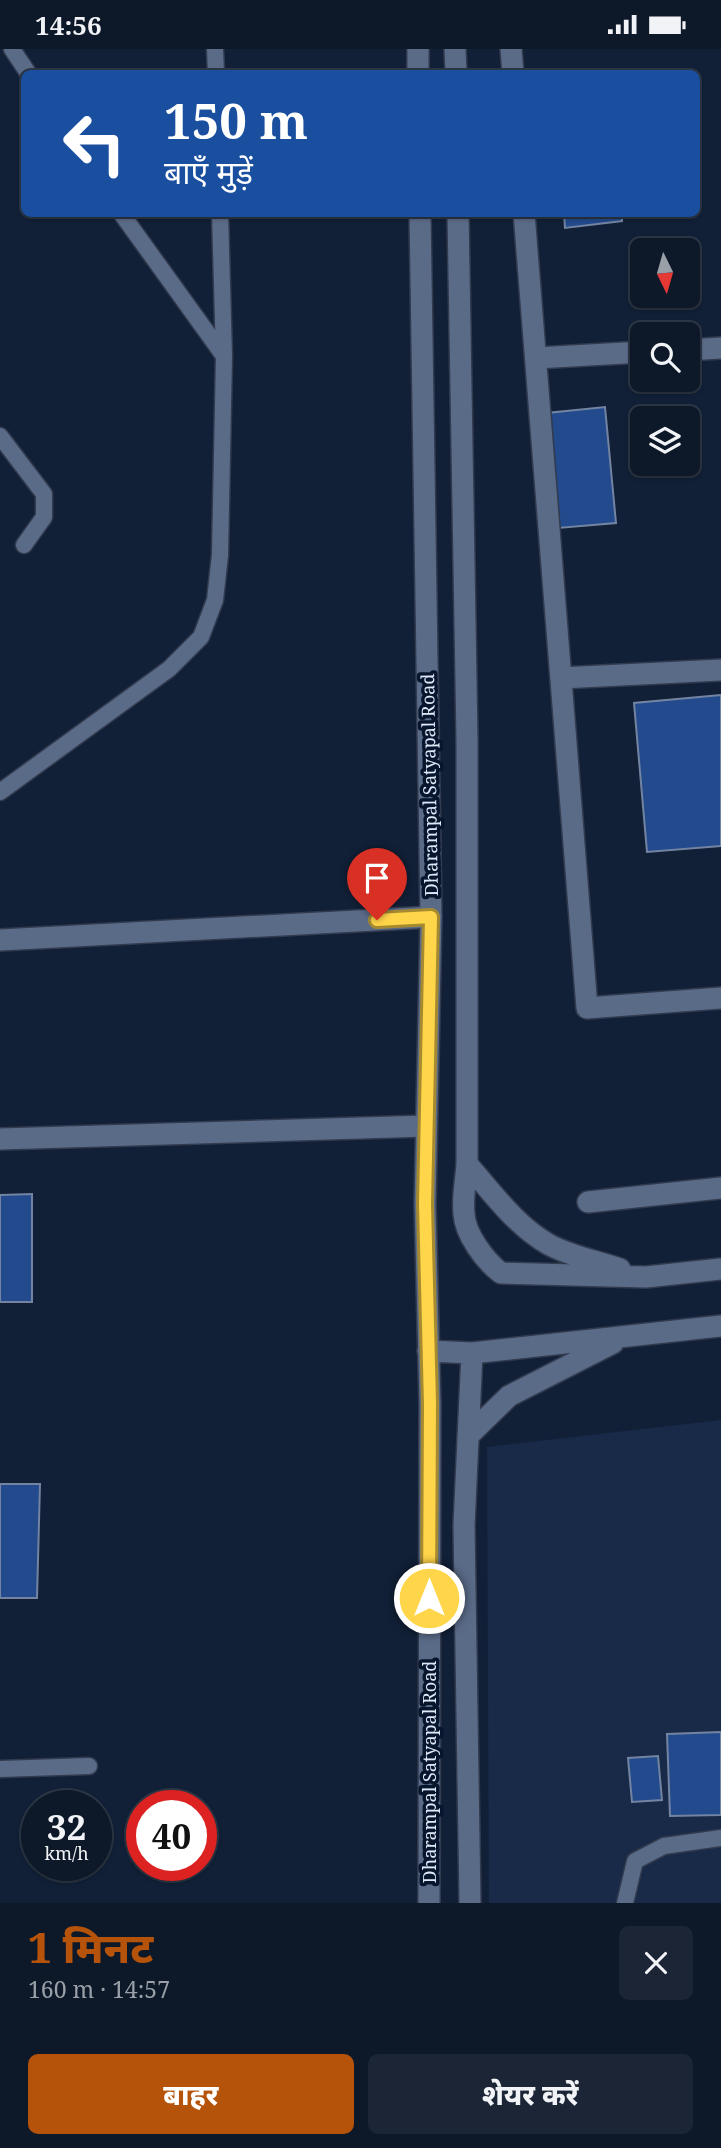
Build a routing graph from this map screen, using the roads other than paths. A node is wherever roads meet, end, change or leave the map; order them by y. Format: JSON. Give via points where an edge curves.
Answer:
{"nodes":[{"id":1,"x":12,"y":49,"type":"edge"},
{"id":2,"x":215,"y":49,"type":"edge"},
{"id":3,"x":418,"y":49,"type":"edge"},
{"id":4,"x":455,"y":49,"type":"edge"},
{"id":5,"x":511,"y":49,"type":"edge"},
{"id":6,"x":26,"y":70,"type":"edge"},
{"id":7,"x":216,"y":70,"type":"edge"},
{"id":8,"x":418,"y":70,"type":"edge"},
{"id":9,"x":456,"y":70,"type":"edge"},
{"id":10,"x":513,"y":70,"type":"edge"},
{"id":11,"x":124,"y":217,"type":"edge"},
{"id":12,"x":220,"y":217,"type":"edge"},
{"id":13,"x":420,"y":217,"type":"edge"},
{"id":14,"x":458,"y":217,"type":"edge"},
{"id":15,"x":524,"y":217,"type":"edge"},
{"id":16,"x":721,"y":348,"type":"edge"},
{"id":17,"x":700,"y":349,"type":"edge"},
{"id":18,"x":630,"y":353,"type":"edge"},
{"id":19,"x":224,"y":356,"type":"junction"},
{"id":20,"x":536,"y":358,"type":"junction"},
{"id":21,"x":0,"y":436,"type":"edge"},
{"id":22,"x":24,"y":545,"type":"dead end"},
{"id":23,"x":721,"y":670,"type":"edge"},
{"id":24,"x":561,"y":678,"type":"junction"},
{"id":25,"x":0,"y":793,"type":"edge"},
{"id":26,"x":431,"y":917,"type":"junction"},
{"id":27,"x":0,"y":940,"type":"edge"},
{"id":28,"x":721,"y":998,"type":"edge"},
{"id":29,"x":426,"y":1126,"type":"junction"},
{"id":30,"x":0,"y":1139,"type":"edge"},
{"id":31,"x":467,"y":1164,"type":"junction"},
{"id":32,"x":721,"y":1188,"type":"edge"},
{"id":33,"x":588,"y":1202,"type":"dead end"},
{"id":34,"x":721,"y":1269,"type":"edge"},
{"id":35,"x":646,"y":1277,"type":"junction"},
{"id":36,"x":721,"y":1326,"type":"edge"},
{"id":37,"x":627,"y":1336,"type":"junction"},
{"id":38,"x":428,"y":1351,"type":"junction"},
{"id":39,"x":472,"y":1353,"type":"junction"},
{"id":40,"x":468,"y":1436,"type":"junction"},
{"id":41,"x":89,"y":1766,"type":"dead end"},
{"id":42,"x":0,"y":1769,"type":"edge"},
{"id":43,"x":721,"y":1838,"type":"edge"},
{"id":44,"x":429,"y":1903,"type":"edge"},
{"id":45,"x":470,"y":1903,"type":"edge"},
{"id":46,"x":625,"y":1903,"type":"edge"}],
"edges":[{"from":1,"to":6,"type":"lane"},
{"from":2,"to":7,"type":"lane"},
{"from":3,"to":8,"type":"street"},
{"from":4,"to":9,"type":"street"},
{"from":5,"to":10,"type":"street"},
{"from":11,"to":19,"type":"lane"},
{"from":12,"to":19,"type":"lane"},
{"from":13,"to":26,"type":"street","name":"Dharampal Satyapal Road"},
{"from":14,"to":31,"type":"street","name":"Dharampal Satyapal Road","via":[[467,739]]},
{"from":15,"to":20,"type":"street"},
{"from":16,"to":17,"type":"street"},
{"from":18,"to":20,"type":"street"},
{"from":19,"to":25,"type":"lane","via":[[220,555],[215,600],[201,637],[169,669]]},
{"from":20,"to":24,"type":"street"},
{"from":21,"to":22,"type":"lane","via":[[44,494],[44,517]]},
{"from":23,"to":24,"type":"street"},
{"from":24,"to":28,"type":"street","via":[[587,1008]]},
{"from":26,"to":27,"type":"street"},
{"from":26,"to":29,"type":"street","name":"Dharampal Satyapal Road"},
{"from":29,"to":30,"type":"street"},
{"from":29,"to":38,"type":"street","name":"Dharampal Satyapal Road"},
{"from":31,"to":35,"type":"street","via":[[512,1216],[550,1245]]},
{"from":31,"to":35,"type":"street","name":"Dharampal Satyapal Road","via":[[464,1216],[479,1250],[501,1273]]},
{"from":32,"to":33,"type":"street"},
{"from":34,"to":35,"type":"street"},
{"from":36,"to":37,"type":"street"},
{"from":37,"to":39,"type":"street"},
{"from":37,"to":40,"type":"street","via":[[509,1396]]},
{"from":38,"to":39,"type":"street"},
{"from":38,"to":44,"type":"street","name":"Dharampal Satyapal Road"},
{"from":39,"to":40,"type":"street"},
{"from":40,"to":45,"type":"street","via":[[464,1525]]},
{"from":41,"to":42,"type":"lane"},
{"from":43,"to":46,"type":"lane","via":[[664,1846],[635,1860]]}]}
